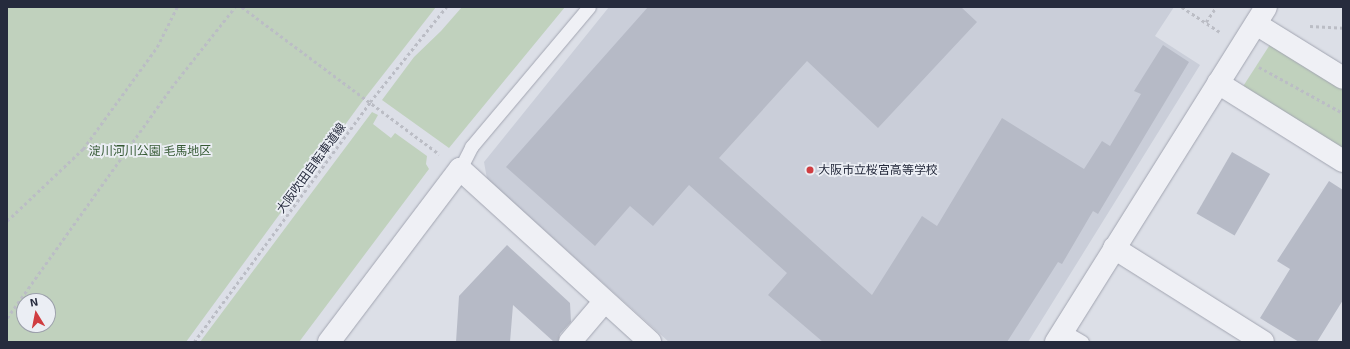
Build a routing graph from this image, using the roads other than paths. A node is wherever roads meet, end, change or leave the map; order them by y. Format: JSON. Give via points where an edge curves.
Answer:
{"nodes":[{"id":1,"x":589,"y":7,"type":"edge"},
{"id":2,"x":1261,"y":15,"type":"edge"},
{"id":3,"x":1343,"y":78,"type":"edge"},
{"id":4,"x":1218,"y":83,"type":"junction"},
{"id":5,"x":1343,"y":161,"type":"edge"},
{"id":6,"x":460,"y":169,"type":"junction"},
{"id":7,"x":1114,"y":248,"type":"junction"},
{"id":8,"x":604,"y":302,"type":"junction"},
{"id":9,"x":1059,"y":337,"type":"edge"},
{"id":10,"x":329,"y":342,"type":"edge"},
{"id":11,"x":570,"y":342,"type":"edge"},
{"id":12,"x":650,"y":342,"type":"edge"},
{"id":13,"x":1082,"y":342,"type":"edge"},
{"id":14,"x":1263,"y":342,"type":"edge"}],
"edges":[{"from":1,"to":6,"type":"lane","via":[[471,147]]},
{"from":2,"to":3,"type":"street"},
{"from":2,"to":4,"type":"street"},
{"from":4,"to":5,"type":"street"},
{"from":4,"to":7,"type":"street"},
{"from":6,"to":8,"type":"street"},
{"from":6,"to":10,"type":"street"},
{"from":7,"to":9,"type":"street"},
{"from":7,"to":14,"type":"street"},
{"from":8,"to":11,"type":"street"},
{"from":8,"to":12,"type":"street"},
{"from":9,"to":13,"type":"lane"}]}
